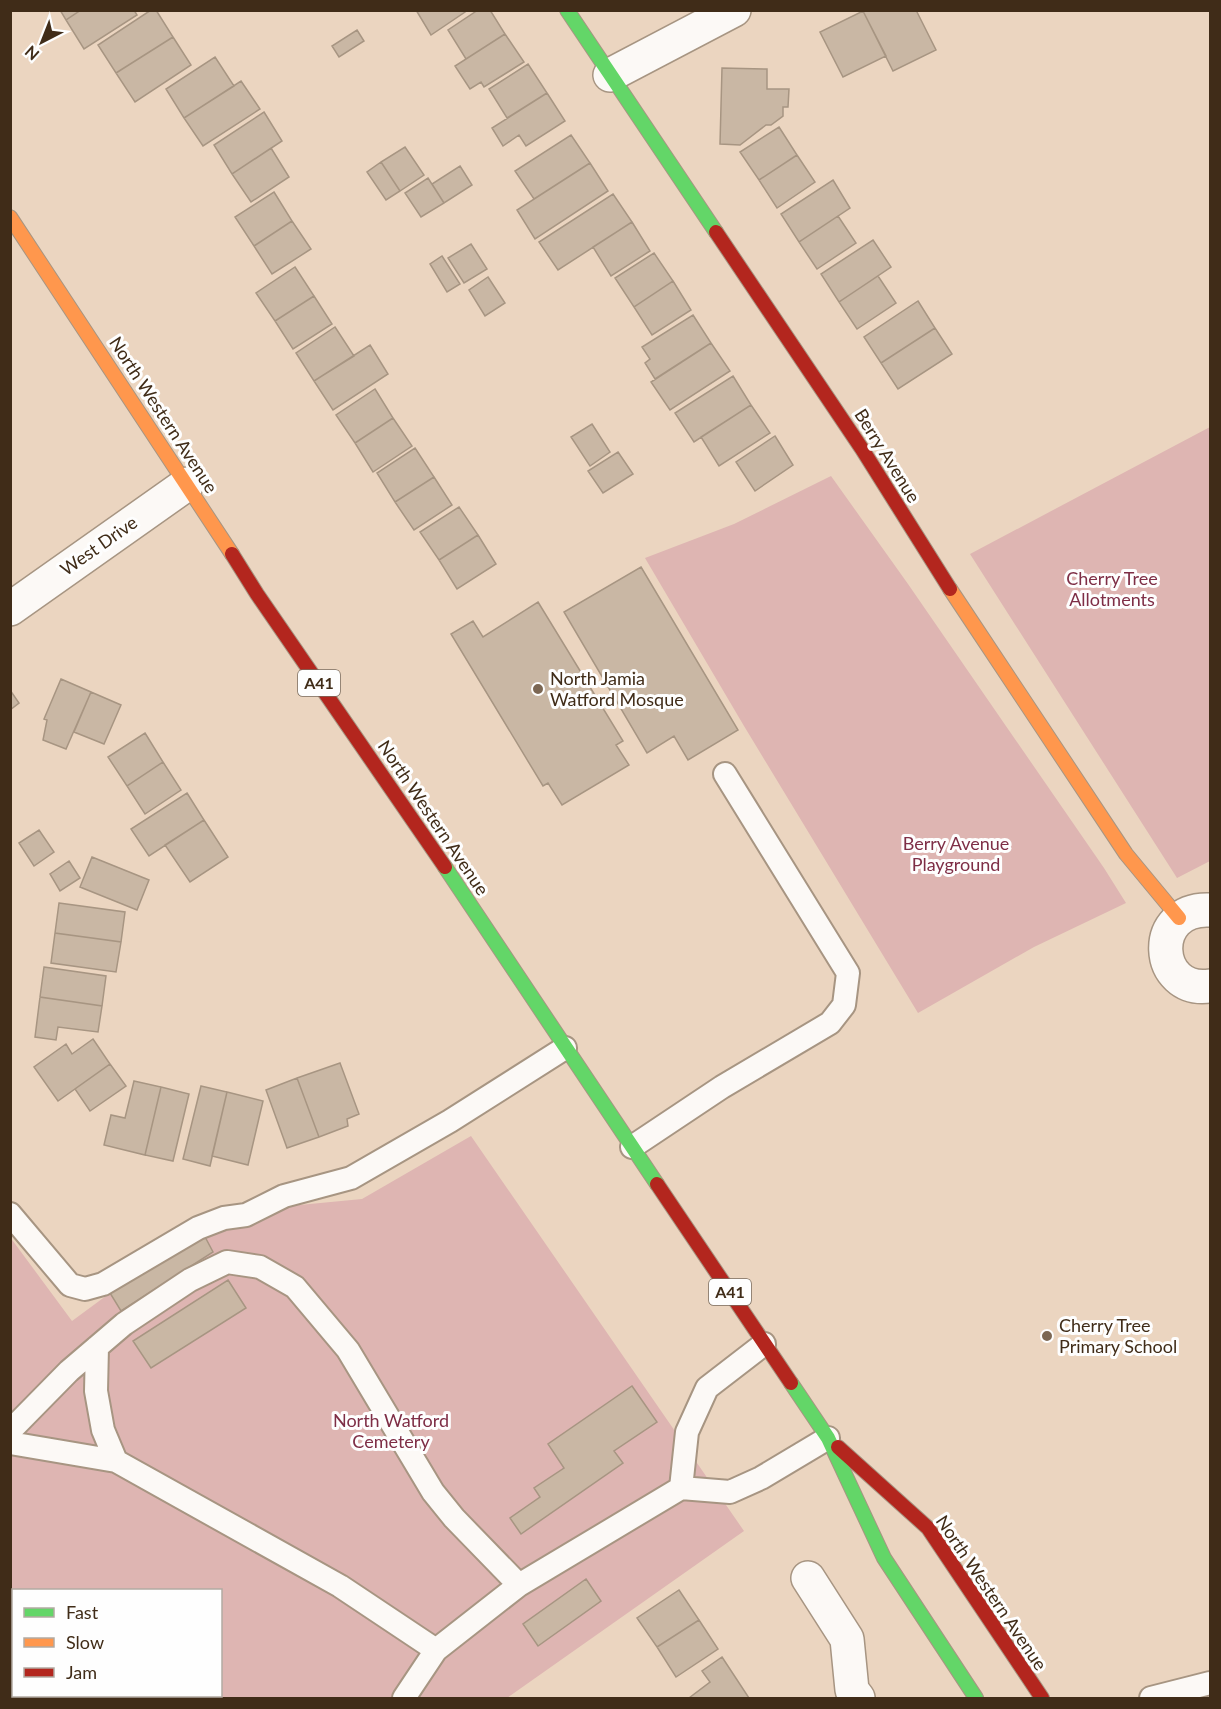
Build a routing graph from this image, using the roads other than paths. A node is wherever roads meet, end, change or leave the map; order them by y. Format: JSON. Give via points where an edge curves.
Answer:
{"nodes":[{"id":1,"x":567,"y":10,"type":"edge"},
{"id":2,"x":734,"y":10,"type":"edge"},
{"id":3,"x":610,"y":75,"type":"junction"},
{"id":4,"x":10,"y":217,"type":"edge"},
{"id":5,"x":187,"y":484,"type":"junction"},
{"id":6,"x":10,"y":609,"type":"edge"},
{"id":7,"x":725,"y":774,"type":"dead end"},
{"id":8,"x":1210,"y":910,"type":"edge"},
{"id":9,"x":1179,"y":918,"type":"junction"},
{"id":10,"x":1210,"y":986,"type":"edge"},
{"id":11,"x":565,"y":1048,"type":"junction"},
{"id":12,"x":632,"y":1147,"type":"junction"},
{"id":13,"x":10,"y":1214,"type":"edge"},
{"id":14,"x":764,"y":1344,"type":"junction"},
{"id":15,"x":97,"y":1347,"type":"junction"},
{"id":16,"x":10,"y":1431,"type":"edge"},
{"id":17,"x":828,"y":1438,"type":"junction"},
{"id":18,"x":10,"y":1443,"type":"edge"},
{"id":19,"x":116,"y":1461,"type":"junction"},
{"id":20,"x":681,"y":1488,"type":"junction"},
{"id":21,"x":808,"y":1578,"type":"dead end"},
{"id":22,"x":519,"y":1585,"type":"junction"},
{"id":23,"x":436,"y":1650,"type":"junction"},
{"id":24,"x":1210,"y":1683,"type":"edge"},
{"id":25,"x":404,"y":1698,"type":"edge"},
{"id":26,"x":858,"y":1698,"type":"edge"},
{"id":27,"x":975,"y":1698,"type":"edge"},
{"id":28,"x":1041,"y":1698,"type":"edge"},
{"id":29,"x":1151,"y":1698,"type":"edge"}],
"edges":[{"from":1,"to":3,"type":"main road","name":"Berry Avenue"},
{"from":2,"to":3,"type":"street"},
{"from":3,"to":9,"type":"main road","name":"Berry Avenue","via":[[862,449],[934,565],[1126,854]]},
{"from":4,"to":5,"type":"main road","name":"North Western Avenue","number":"A41"},
{"from":5,"to":6,"type":"street","name":"West Drive"},
{"from":5,"to":11,"type":"main road","name":"North Western Avenue","number":"A41","via":[[257,594]]},
{"from":7,"to":12,"type":"lane","via":[[848,974],[844,1005],[830,1023]]},
{"from":8,"to":9,"type":"street","via":[[1189,912]]},
{"from":9,"to":10,"type":"street","via":[[1166,939],[1168,963],[1184,982]]},
{"from":11,"to":12,"type":"main road","name":"North Western Avenue","number":"A41"},
{"from":11,"to":13,"type":"lane","via":[[351,1179],[285,1196],[246,1215],[198,1228],[103,1284],[85,1289],[70,1285]]},
{"from":12,"to":14,"type":"main road","name":"North Western Avenue","number":"A41"},
{"from":14,"to":17,"type":"main road","name":"North Western Avenue","number":"A41"},
{"from":14,"to":20,"type":"lane","via":[[707,1388],[687,1432]]},
{"from":15,"to":16,"type":"lane"},
{"from":15,"to":19,"type":"lane","via":[[96,1392],[103,1430]]},
{"from":15,"to":22,"type":"lane","via":[[190,1280],[227,1262],[260,1267],[295,1287],[341,1341],[433,1492]]},
{"from":17,"to":20,"type":"lane","via":[[730,1492]]},
{"from":17,"to":27,"type":"main road","name":"North Western Avenue","number":"A41","via":[[884,1558]]},
{"from":17,"to":28,"type":"main road","name":"North Western Avenue","number":"A41","via":[[928,1528]]},
{"from":18,"to":19,"type":"lane"},
{"from":19,"to":23,"type":"lane","via":[[340,1586]]},
{"from":20,"to":22,"type":"lane"},
{"from":21,"to":26,"type":"street","via":[[847,1639],[852,1690]]},
{"from":22,"to":23,"type":"lane"},
{"from":23,"to":25,"type":"lane"},
{"from":24,"to":29,"type":"lane"}]}
